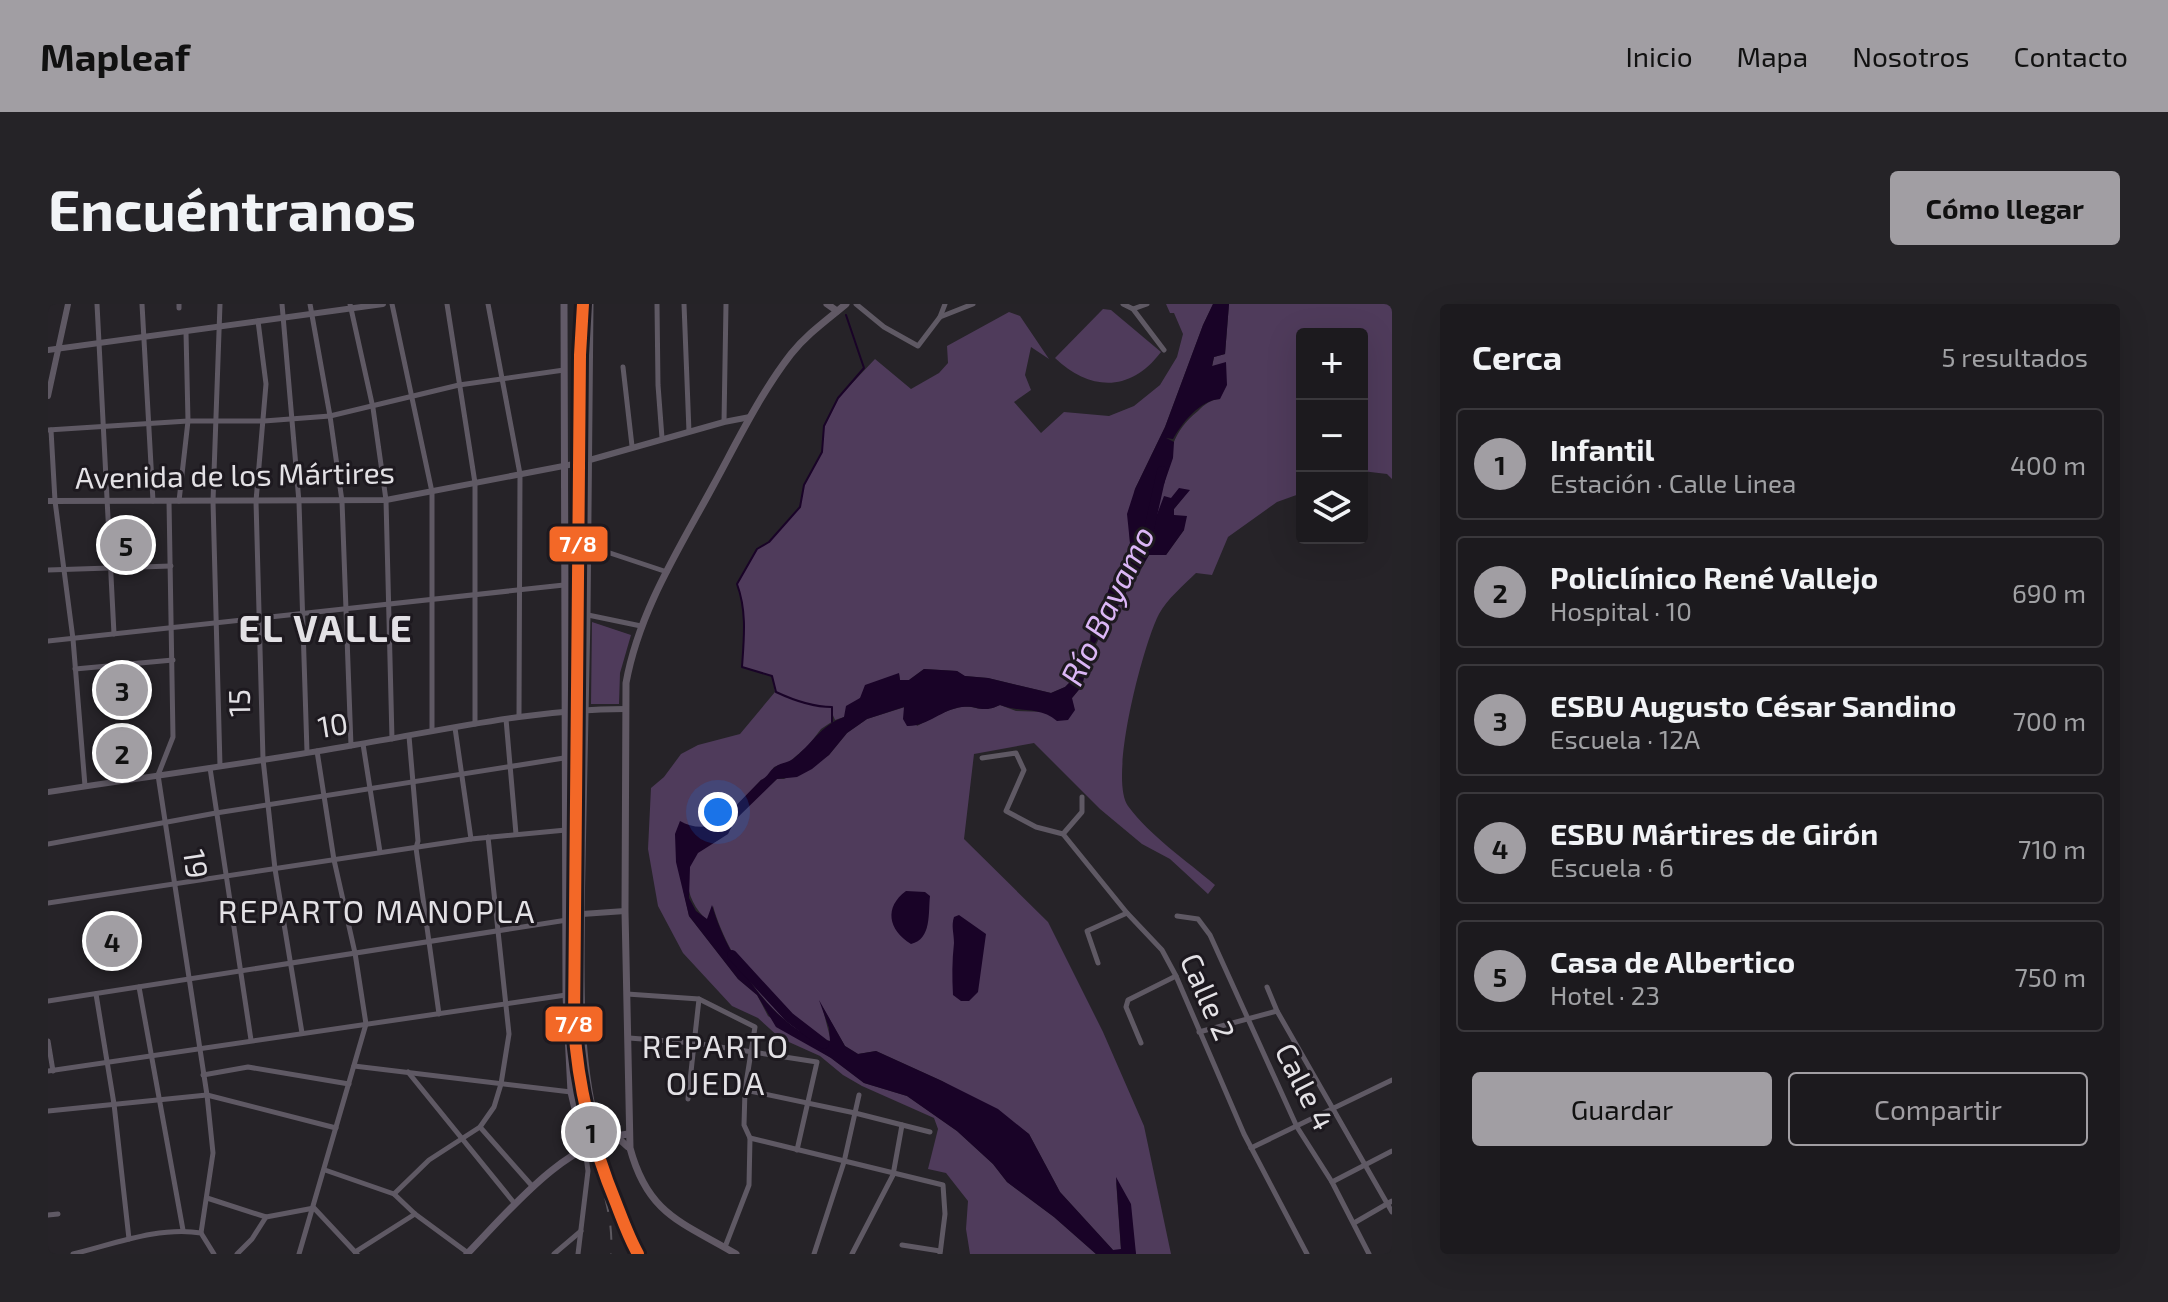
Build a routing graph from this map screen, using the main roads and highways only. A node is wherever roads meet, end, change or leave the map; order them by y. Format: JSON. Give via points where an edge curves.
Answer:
{"nodes":[{"id":1,"x":564,"y":304,"type":"edge"},
{"id":2,"x":827,"y":304,"type":"edge"},
{"id":3,"x":846,"y":304,"type":"edge"},
{"id":4,"x":837,"y":311,"type":"junction"},
{"id":5,"x":628,"y":1134,"type":"junction"},
{"id":6,"x":603,"y":1140,"type":"junction"},
{"id":7,"x":584,"y":1148,"type":"junction"},
{"id":8,"x":632,"y":1154,"type":"junction"},
{"id":9,"x":468,"y":1254,"type":"edge"},
{"id":10,"x":736,"y":1254,"type":"edge"}],
"edges":[{"from":1,"to":7,"type":"main road","via":[[566,995],[571,1092]]},
{"from":2,"to":4,"type":"main road"},
{"from":3,"to":4,"type":"main road"},
{"from":4,"to":5,"type":"main road","via":[[793,352],[750,417],[667,572],[631,657],[625,709]]},
{"from":5,"to":6,"type":"main road"},
{"from":5,"to":8,"type":"main road"},
{"from":6,"to":7,"type":"main road"},
{"from":6,"to":8,"type":"main road","via":[[623,1140]]},
{"from":7,"to":9,"type":"main road","via":[[533,1187]]},
{"from":8,"to":10,"type":"main road","via":[[642,1182],[659,1205]]}]}
